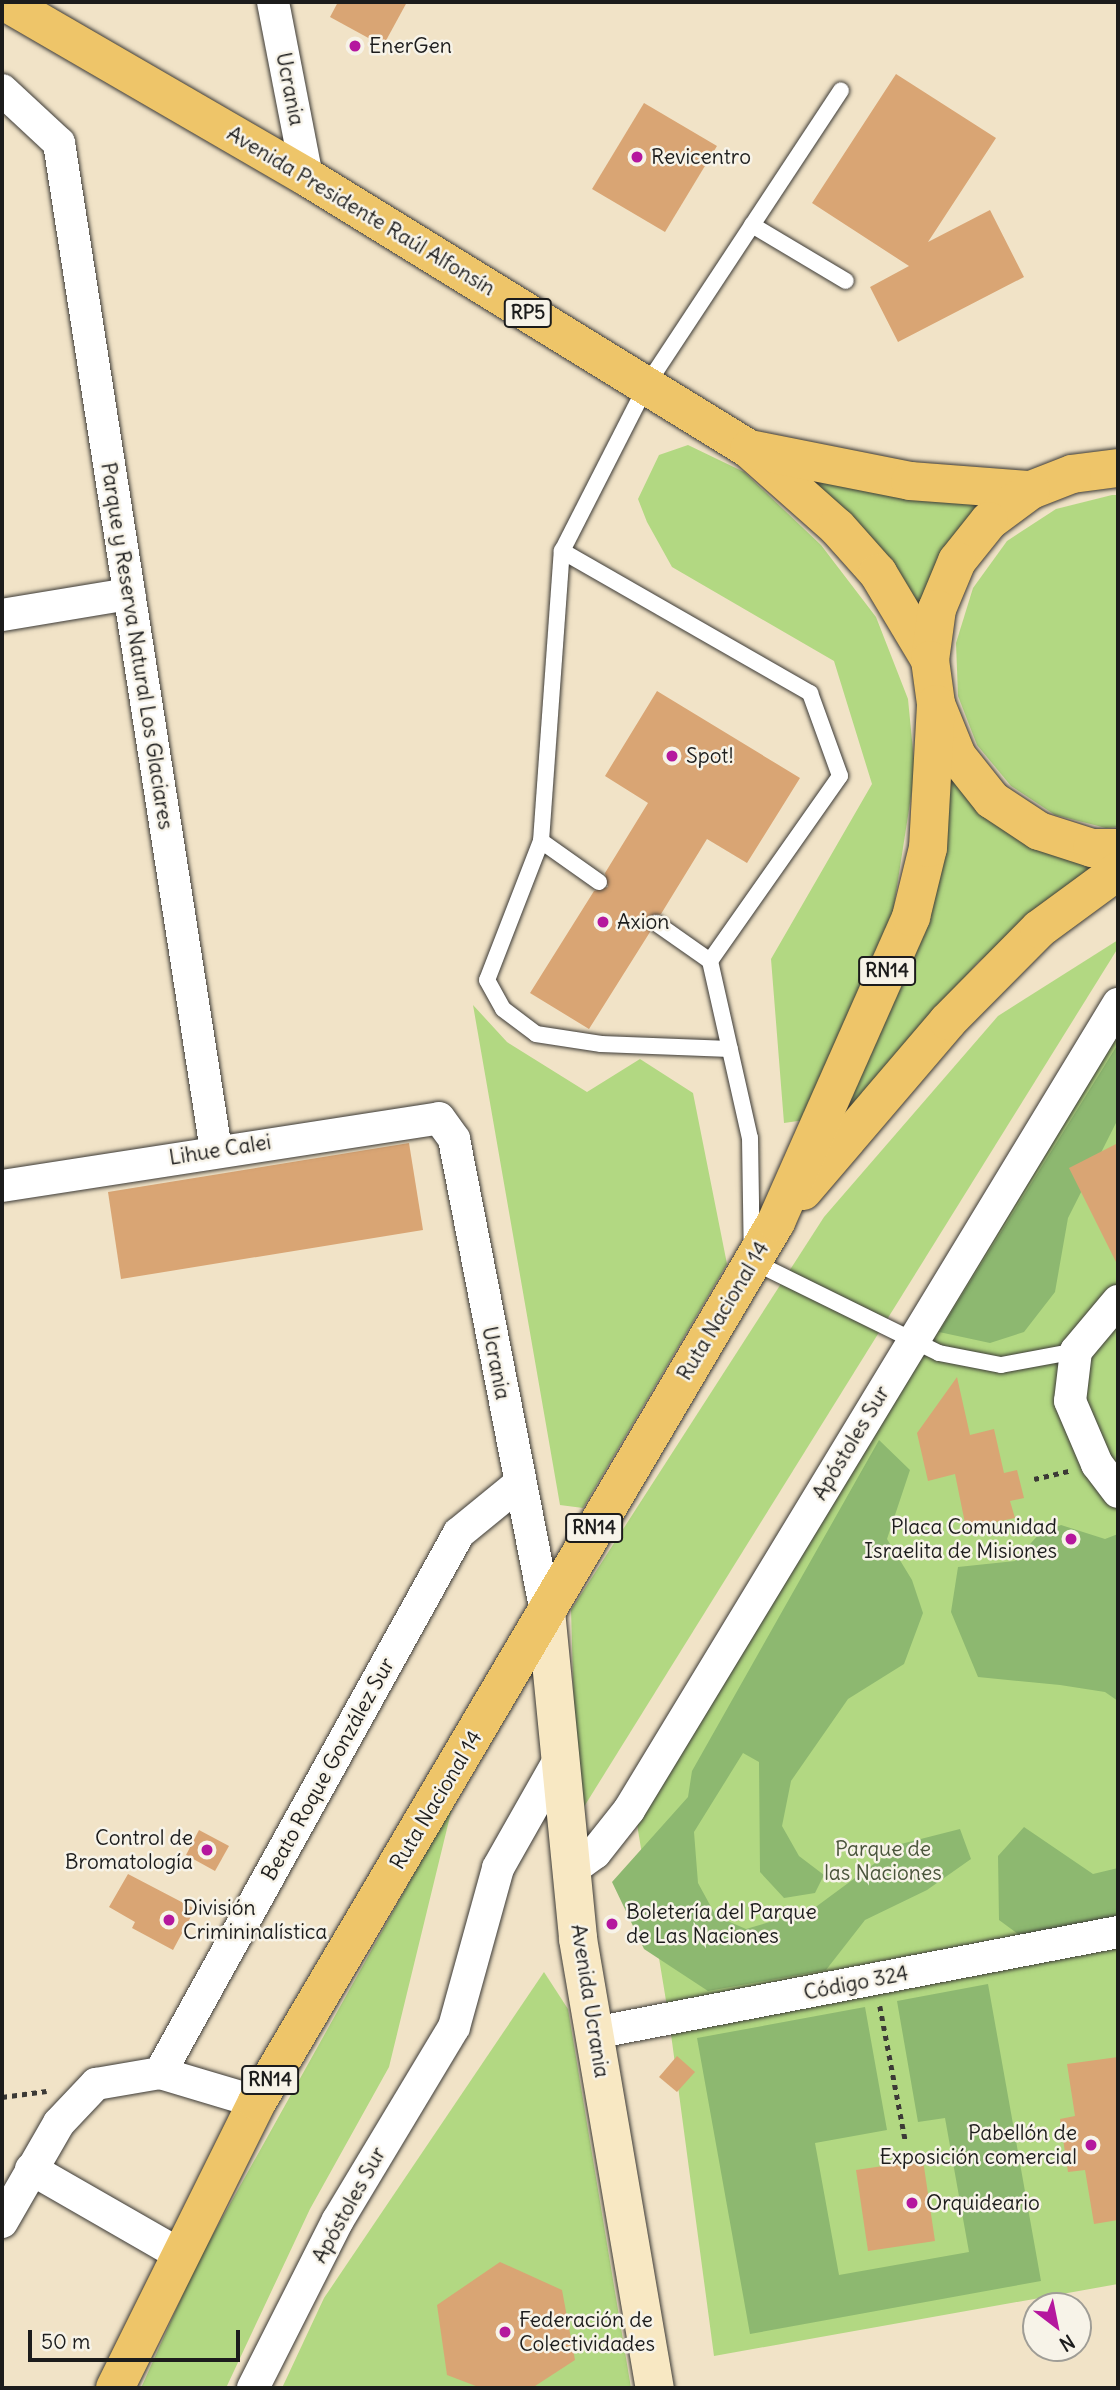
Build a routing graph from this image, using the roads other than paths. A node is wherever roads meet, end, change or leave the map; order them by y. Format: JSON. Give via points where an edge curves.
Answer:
{"nodes":[{"id":1,"x":5,"y":2,"type":"edge"},
{"id":2,"x":273,"y":2,"type":"edge"},
{"id":3,"x":2,"y":90,"type":"edge"},
{"id":4,"x":841,"y":90,"type":"dead end"},
{"id":5,"x":307,"y":177,"type":"junction"},
{"id":6,"x":752,"y":225,"type":"junction"},
{"id":7,"x":846,"y":281,"type":"dead end"},
{"id":8,"x":646,"y":386,"type":"junction"},
{"id":9,"x":1118,"y":444,"type":"edge"},
{"id":10,"x":749,"y":449,"type":"junction"},
{"id":11,"x":1118,"y":468,"type":"edge"},
{"id":12,"x":1072,"y":474,"type":"junction"},
{"id":13,"x":1031,"y":490,"type":"junction"},
{"id":14,"x":562,"y":551,"type":"junction"},
{"id":15,"x":129,"y":594,"type":"junction"},
{"id":16,"x":2,"y":615,"type":"edge"},
{"id":17,"x":930,"y":660,"type":"junction"},
{"id":18,"x":936,"y":704,"type":"junction"},
{"id":19,"x":541,"y":841,"type":"junction"},
{"id":20,"x":1118,"y":848,"type":"edge"},
{"id":21,"x":1118,"y":871,"type":"edge"},
{"id":22,"x":599,"y":882,"type":"dead end"},
{"id":23,"x":656,"y":923,"type":"dead end"},
{"id":24,"x":710,"y":961,"type":"junction"},
{"id":25,"x":1118,"y":1004,"type":"edge"},
{"id":26,"x":730,"y":1049,"type":"junction"},
{"id":27,"x":439,"y":1118,"type":"joint"},
{"id":28,"x":216,"y":1150,"type":"junction"},
{"id":29,"x":2,"y":1185,"type":"edge"},
{"id":30,"x":776,"y":1222,"type":"junction"},
{"id":31,"x":752,"y":1261,"type":"junction"},
{"id":32,"x":1118,"y":1301,"type":"edge"},
{"id":33,"x":914,"y":1339,"type":"junction"},
{"id":34,"x":1076,"y":1351,"type":"junction"},
{"id":35,"x":519,"y":1484,"type":"junction"},
{"id":36,"x":1118,"y":1492,"type":"edge"},
{"id":37,"x":546,"y":1611,"type":"junction"},
{"id":38,"x":558,"y":1762,"type":"junction"},
{"id":39,"x":570,"y":1871,"type":"junction"},
{"id":40,"x":1118,"y":1932,"type":"edge"},
{"id":41,"x":594,"y":2033,"type":"junction"},
{"id":42,"x":160,"y":2073,"type":"junction"},
{"id":43,"x":257,"y":2102,"type":"junction"},
{"id":44,"x":32,"y":2169,"type":"junction"},
{"id":45,"x":2,"y":2222,"type":"edge"},
{"id":46,"x":179,"y":2254,"type":"junction"},
{"id":47,"x":115,"y":2388,"type":"edge"},
{"id":48,"x":253,"y":2388,"type":"edge"},
{"id":49,"x":655,"y":2388,"type":"edge"}],
"edges":[{"from":1,"to":5,"type":"main road","name":"Avenida Presidente Raúl Alfonsín","number":"RP5"},
{"from":2,"to":5,"type":"street","name":"Ucrania"},
{"from":3,"to":15,"type":"street","name":"Parque y Reserva Natural Los Glaciares","via":[[59,143]]},
{"from":4,"to":6,"type":"lane"},
{"from":5,"to":8,"type":"main road","name":"Avenida Presidente Raúl Alfonsín","number":"RP5"},
{"from":6,"to":7,"type":"lane"},
{"from":6,"to":8,"type":"lane"},
{"from":8,"to":10,"type":"main road","name":"Avenida Presidente Raúl Alfonsín","number":"RP5"},
{"from":8,"to":14,"type":"lane"},
{"from":9,"to":12,"type":"main road","number":"RN14"},
{"from":10,"to":13,"type":"main road","name":"Avenida Presidente Raúl Alfonsín","number":"RP5","via":[[910,481]]},
{"from":10,"to":17,"type":"main road","name":"Avenida Presidente Raúl Alfonsín","number":"RP5","via":[[837,527],[878,573]]},
{"from":11,"to":12,"type":"main road","number":"RN14"},
{"from":12,"to":13,"type":"main road","number":"RN14"},
{"from":13,"to":17,"type":"main road","number":"RN14","via":[[989,521],[957,561],[937,609]]},
{"from":14,"to":19,"type":"lane"},
{"from":14,"to":24,"type":"lane","via":[[810,693],[840,776]]},
{"from":15,"to":16,"type":"street"},
{"from":15,"to":28,"type":"street","name":"Parque y Reserva Natural Los Glaciares"},
{"from":17,"to":18,"type":"main road","number":"RN14"},
{"from":18,"to":20,"type":"main road","number":"RN14","via":[[957,756],[992,800],[1038,831],[1092,848]]},
{"from":18,"to":30,"type":"main road","name":"Ruta Nacional 14","number":"RN14","via":[[928,848],[911,917]]},
{"from":19,"to":22,"type":"lane"},
{"from":19,"to":26,"type":"lane","via":[[487,980],[503,1009],[536,1034],[601,1045]]},
{"from":21,"to":30,"type":"main road","name":"Ruta Nacional 14","number":"RN14","via":[[1039,929],[948,1021]]},
{"from":23,"to":24,"type":"lane"},
{"from":24,"to":26,"type":"lane"},
{"from":25,"to":33,"type":"street","name":"Apóstoles Sur"},
{"from":26,"to":31,"type":"lane","via":[[750,1138]]},
{"from":27,"to":28,"type":"street","name":"Lihue Calei"},
{"from":27,"to":35,"type":"street","name":"Ucrania","via":[[454,1139]]},
{"from":28,"to":29,"type":"street","name":"Lihue Calei"},
{"from":30,"to":31,"type":"main road","name":"Ruta Nacional 14","number":"RN14"},
{"from":31,"to":33,"type":"lane"},
{"from":31,"to":37,"type":"main road","name":"Ruta Nacional 14","number":"RN14"},
{"from":32,"to":34,"type":"street"},
{"from":33,"to":34,"type":"lane","via":[[939,1353],[1001,1365]]},
{"from":33,"to":39,"type":"street","name":"Apóstoles Sur","via":[[629,1810],[595,1853]]},
{"from":34,"to":36,"type":"street","via":[[1070,1401],[1097,1464]]},
{"from":35,"to":37,"type":"street","name":"Ucrania"},
{"from":35,"to":42,"type":"street","name":"Beato Roque González Sur","via":[[459,1533]]},
{"from":37,"to":38,"type":"main road","name":"Avenida Ucrania"},
{"from":37,"to":43,"type":"main road","name":"Ruta Nacional 14","number":"RN14"},
{"from":38,"to":39,"type":"main road","name":"Avenida Ucrania"},
{"from":38,"to":48,"type":"street","name":"Apóstoles Sur","via":[[498,1868],[454,2026],[338,2220]]},
{"from":39,"to":41,"type":"main road","name":"Avenida Ucrania"},
{"from":40,"to":41,"type":"street","name":"Código 324"},
{"from":41,"to":49,"type":"main road","name":"Avenida Ucrania"},
{"from":42,"to":43,"type":"street"},
{"from":42,"to":44,"type":"street","via":[[96,2084],[59,2123]]},
{"from":43,"to":46,"type":"main road","name":"Ruta Nacional 14","number":"RN14"},
{"from":44,"to":45,"type":"street"},
{"from":44,"to":46,"type":"street"},
{"from":46,"to":47,"type":"main road","name":"Ruta Nacional 14","number":"RN14"}]}
